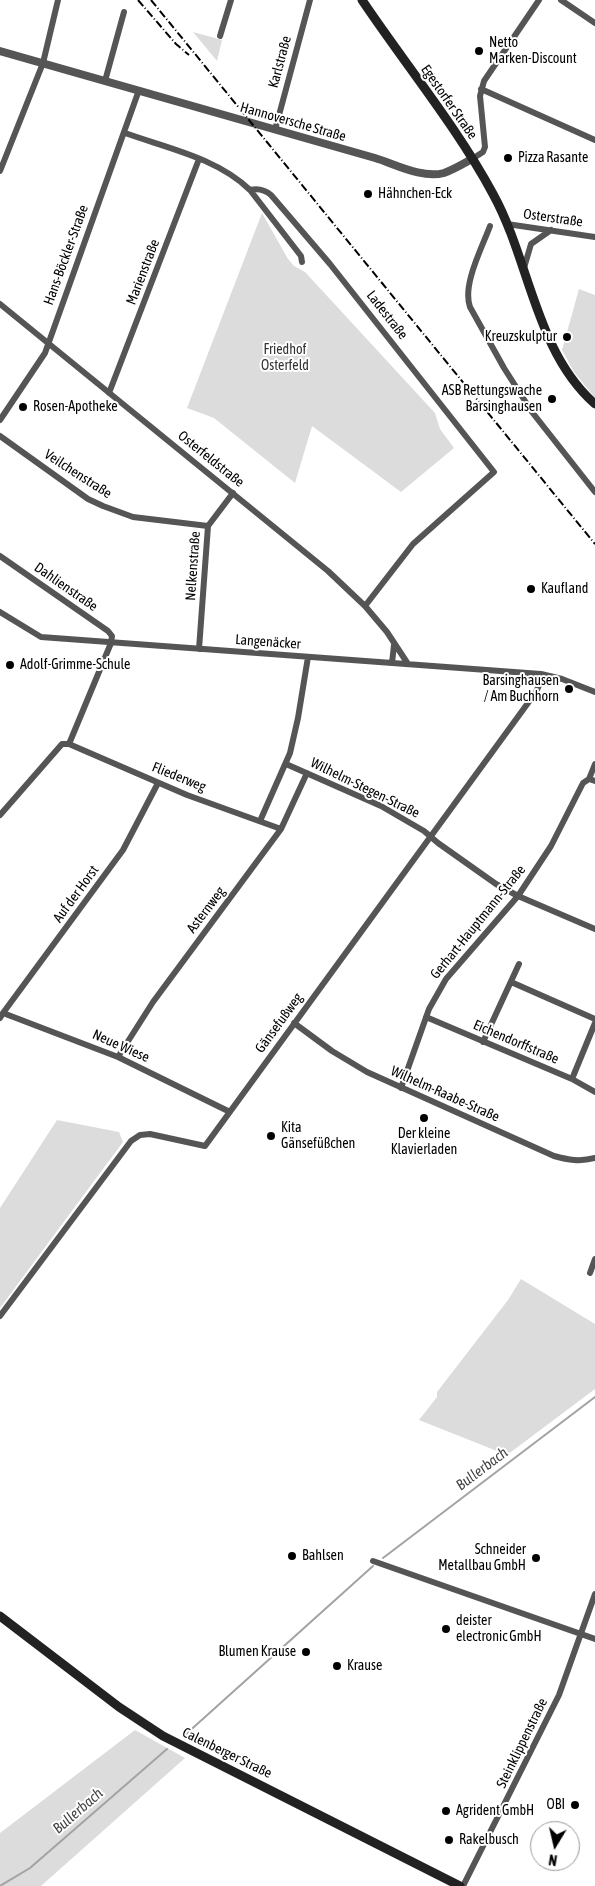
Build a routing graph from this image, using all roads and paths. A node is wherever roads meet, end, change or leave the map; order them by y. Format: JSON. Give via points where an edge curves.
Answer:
{"nodes":[{"id":1,"x":58,"y":0,"type":"edge"},
{"id":2,"x":231,"y":0,"type":"edge"},
{"id":3,"x":310,"y":0,"type":"edge"},
{"id":4,"x":362,"y":0,"type":"edge"},
{"id":5,"x":539,"y":0,"type":"edge"},
{"id":6,"x":561,"y":0,"type":"edge"},
{"id":7,"x":124,"y":12,"type":"dead end"},
{"id":8,"x":595,"y":23,"type":"edge"},
{"id":9,"x":220,"y":36,"type":"dead end"},
{"id":10,"x":0,"y":51,"type":"edge"},
{"id":11,"x":43,"y":63,"type":"junction"},
{"id":12,"x":105,"y":81,"type":"junction"},
{"id":13,"x":481,"y":89,"type":"junction"},
{"id":14,"x":139,"y":90,"type":"junction"},
{"id":15,"x":276,"y":130,"type":"junction"},
{"id":16,"x":125,"y":133,"type":"junction"},
{"id":17,"x":595,"y":140,"type":"edge"},
{"id":18,"x":199,"y":159,"type":"junction"},
{"id":19,"x":472,"y":159,"type":"junction"},
{"id":20,"x":0,"y":171,"type":"edge"},
{"id":21,"x":250,"y":190,"type":"junction"},
{"id":22,"x":507,"y":224,"type":"junction"},
{"id":23,"x":490,"y":226,"type":"dead end"},
{"id":24,"x":552,"y":230,"type":"junction"},
{"id":25,"x":595,"y":237,"type":"edge"},
{"id":26,"x":302,"y":262,"type":"dead end"},
{"id":27,"x":524,"y":269,"type":"junction"},
{"id":28,"x":0,"y":304,"type":"edge"},
{"id":29,"x":48,"y":343,"type":"junction"},
{"id":30,"x":109,"y":393,"type":"junction"},
{"id":31,"x":595,"y":404,"type":"edge"},
{"id":32,"x":0,"y":420,"type":"edge"},
{"id":33,"x":0,"y":436,"type":"edge"},
{"id":34,"x":595,"y":492,"type":"edge"},
{"id":35,"x":233,"y":493,"type":"junction"},
{"id":36,"x":208,"y":526,"type":"junction"},
{"id":37,"x":0,"y":556,"type":"edge"},
{"id":38,"x":364,"y":606,"type":"junction"},
{"id":39,"x":0,"y":612,"type":"edge"},
{"id":40,"x":112,"y":643,"type":"junction"},
{"id":41,"x":394,"y":644,"type":"junction"},
{"id":42,"x":199,"y":649,"type":"junction"},
{"id":43,"x":308,"y":657,"type":"junction"},
{"id":44,"x":392,"y":663,"type":"junction"},
{"id":45,"x":408,"y":664,"type":"junction"},
{"id":46,"x":541,"y":674,"type":"junction"},
{"id":47,"x":595,"y":692,"type":"edge"},
{"id":48,"x":69,"y":744,"type":"junction"},
{"id":49,"x":286,"y":764,"type":"junction"},
{"id":50,"x":595,"y":764,"type":"edge"},
{"id":51,"x":307,"y":774,"type":"junction"},
{"id":52,"x":592,"y":780,"type":"edge"},
{"id":53,"x":158,"y":783,"type":"junction"},
{"id":54,"x":0,"y":815,"type":"edge"},
{"id":55,"x":260,"y":821,"type":"junction"},
{"id":56,"x":281,"y":829,"type":"junction"},
{"id":57,"x":430,"y":836,"type":"junction"},
{"id":58,"x":518,"y":896,"type":"junction"},
{"id":59,"x":595,"y":929,"type":"edge"},
{"id":60,"x":519,"y":964,"type":"dead end"},
{"id":61,"x":511,"y":982,"type":"junction"},
{"id":62,"x":2,"y":1015,"type":"edge"},
{"id":63,"x":426,"y":1017,"type":"junction"},
{"id":64,"x":595,"y":1021,"type":"edge"},
{"id":65,"x":294,"y":1023,"type":"junction"},
{"id":66,"x":483,"y":1042,"type":"junction"},
{"id":67,"x":118,"y":1057,"type":"junction"},
{"id":68,"x":572,"y":1079,"type":"junction"},
{"id":69,"x":401,"y":1088,"type":"junction"},
{"id":70,"x":595,"y":1092,"type":"edge"},
{"id":71,"x":230,"y":1112,"type":"junction"},
{"id":72,"x":595,"y":1158,"type":"edge"},
{"id":73,"x":595,"y":1259,"type":"edge"},
{"id":74,"x":590,"y":1273,"type":"dead end"},
{"id":75,"x":0,"y":1316,"type":"edge"},
{"id":76,"x":373,"y":1561,"type":"dead end"},
{"id":77,"x":595,"y":1594,"type":"edge"},
{"id":78,"x":0,"y":1616,"type":"edge"},
{"id":79,"x":581,"y":1635,"type":"junction"},
{"id":80,"x":595,"y":1639,"type":"edge"},
{"id":81,"x":462,"y":1886,"type":"edge"}],
"edges":[{"from":1,"to":11,"type":"street"},
{"from":2,"to":9,"type":"street"},
{"from":3,"to":15,"type":"street","name":"Karlstraße"},
{"from":4,"to":19,"type":"main road","name":"Egestorfer Straße"},
{"from":5,"to":13,"type":"street"},
{"from":6,"to":8,"type":"street"},
{"from":7,"to":12,"type":"street"},
{"from":10,"to":11,"type":"street","name":"Hannoversche Straße"},
{"from":11,"to":12,"type":"street","name":"Hannoversche Straße"},
{"from":11,"to":20,"type":"street"},
{"from":12,"to":14,"type":"street","name":"Hannoversche Straße"},
{"from":13,"to":17,"type":"street"},
{"from":13,"to":19,"type":"street","via":[[485,147]]},
{"from":14,"to":15,"type":"street","name":"Hannoversche Straße"},
{"from":14,"to":16,"type":"street","name":"Hans-Böckler-Straße"},
{"from":15,"to":19,"type":"street","name":"Hannoversche Straße","via":[[424,173],[445,173]]},
{"from":16,"to":18,"type":"street"},
{"from":16,"to":29,"type":"street","name":"Hans-Böckler-Straße"},
{"from":18,"to":21,"type":"street","via":[[226,170]]},
{"from":18,"to":30,"type":"street","name":"Marienstraße"},
{"from":19,"to":22,"type":"main road","name":"Egestorfer Straße"},
{"from":21,"to":26,"type":"street","via":[[301,256]]},
{"from":21,"to":38,"type":"street","name":"Ladestraße","via":[[257,188],[271,195],[330,264],[494,472],[413,544]]},
{"from":22,"to":24,"type":"street","name":"Osterstraße"},
{"from":22,"to":27,"type":"main road","name":"Egestorfer Straße"},
{"from":23,"to":34,"type":"street","via":[[467,292],[470,307],[532,412]]},
{"from":24,"to":25,"type":"street","name":"Osterstraße"},
{"from":24,"to":27,"type":"street","via":[[531,244]]},
{"from":27,"to":31,"type":"main road","name":"Egestorfer Straße","via":[[553,346],[569,373]]},
{"from":28,"to":29,"type":"street","name":"Osterfeldstraße"},
{"from":29,"to":30,"type":"street","name":"Osterfeldstraße"},
{"from":29,"to":32,"type":"street","name":"Hans-Böckler-Straße","via":[[45,354]]},
{"from":30,"to":35,"type":"street","name":"Osterfeldstraße"},
{"from":33,"to":36,"type":"street","name":"Veilchenstraße","via":[[103,506],[134,517]]},
{"from":35,"to":36,"type":"street","name":"Nelkenstraße"},
{"from":35,"to":38,"type":"street","name":"Osterfeldstraße","via":[[328,571]]},
{"from":36,"to":42,"type":"street","name":"Nelkenstraße"},
{"from":37,"to":40,"type":"street","name":"Dahlienstraße","via":[[108,631]]},
{"from":38,"to":41,"type":"street","name":"Osterfeldstraße"},
{"from":39,"to":40,"type":"street","name":"Langenäcker","via":[[41,637]]},
{"from":40,"to":42,"type":"street","name":"Langenäcker"},
{"from":40,"to":48,"type":"street"},
{"from":41,"to":44,"type":"street"},
{"from":41,"to":45,"type":"street","name":"Osterfeldstraße"},
{"from":42,"to":43,"type":"street","name":"Langenäcker"},
{"from":43,"to":44,"type":"street","name":"Langenäcker"},
{"from":43,"to":49,"type":"street"},
{"from":44,"to":45,"type":"street","name":"Langenäcker"},
{"from":45,"to":46,"type":"street","name":"Langenäcker"},
{"from":46,"to":47,"type":"street","name":"Langenäcker"},
{"from":46,"to":57,"type":"street","name":"Gänsefußweg","via":[[536,692]]},
{"from":48,"to":53,"type":"street","name":"Fliederweg"},
{"from":48,"to":54,"type":"street","via":[[62,744]]},
{"from":49,"to":51,"type":"street","name":"Wilhelm-Stegen-Straße"},
{"from":49,"to":55,"type":"street"},
{"from":50,"to":52,"type":"street","name":"Gerhart-Hauptmann-Straße"},
{"from":51,"to":56,"type":"street","name":"Asternweg"},
{"from":51,"to":57,"type":"street","name":"Wilhelm-Stegen-Straße","via":[[381,806]]},
{"from":52,"to":58,"type":"street","name":"Gerhart-Hauptmann-Straße","via":[[583,783],[551,846]]},
{"from":53,"to":55,"type":"street","name":"Fliederweg"},
{"from":53,"to":62,"type":"street","name":"Auf der Horst","via":[[123,850]]},
{"from":55,"to":56,"type":"street","name":"Fliederweg"},
{"from":56,"to":67,"type":"street","name":"Asternweg","via":[[153,1002]]},
{"from":57,"to":58,"type":"street","name":"Wilhelm-Stegen-Straße","via":[[475,870]]},
{"from":57,"to":65,"type":"street","name":"Gänsefußweg"},
{"from":58,"to":59,"type":"street","name":"Wilhelm-Stegen-Straße"},
{"from":58,"to":63,"type":"street","name":"Gerhart-Hauptmann-Straße","via":[[446,979]]},
{"from":60,"to":61,"type":"street"},
{"from":61,"to":64,"type":"street"},
{"from":61,"to":66,"type":"street"},
{"from":62,"to":67,"type":"street","name":"Neue Wiese"},
{"from":63,"to":66,"type":"street","name":"Eichendorffstraße"},
{"from":63,"to":69,"type":"street","name":"Gerhart-Hauptmann-Straße"},
{"from":64,"to":68,"type":"street"},
{"from":65,"to":69,"type":"street","name":"Wilhelm-Raabe-Straße","via":[[332,1051]]},
{"from":65,"to":71,"type":"street","name":"Gänsefußweg"},
{"from":66,"to":68,"type":"street","name":"Eichendorffstraße"},
{"from":67,"to":71,"type":"street","name":"Neue Wiese"},
{"from":68,"to":70,"type":"street","name":"Eichendorffstraße"},
{"from":69,"to":72,"type":"street","name":"Wilhelm-Raabe-Straße","via":[[554,1156],[584,1161]]},
{"from":71,"to":75,"type":"street","name":"Gänsefußweg","via":[[205,1146],[150,1134],[140,1135],[132,1141]]},
{"from":73,"to":74,"type":"street"},
{"from":76,"to":79,"type":"street"},
{"from":77,"to":79,"type":"street","name":"Steinklippenstraße"},
{"from":78,"to":81,"type":"main road","name":"Calenberger Straße","via":[[119,1707],[163,1736]]},
{"from":79,"to":80,"type":"street"},
{"from":79,"to":81,"type":"street","name":"Steinklippenstraße","via":[[552,1710]]}]}
